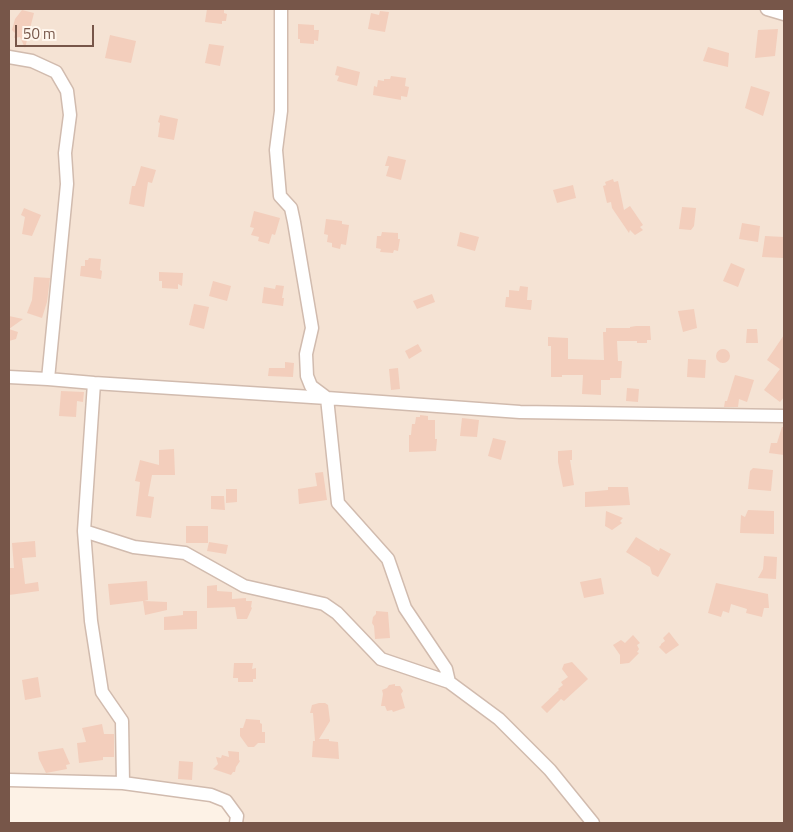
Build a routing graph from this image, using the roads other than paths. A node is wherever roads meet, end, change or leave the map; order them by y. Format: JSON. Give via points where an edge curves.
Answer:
{"nodes":[{"id":1,"x":281,"y":9,"type":"edge"},
{"id":2,"x":767,"y":9,"type":"edge"},
{"id":3,"x":784,"y":14,"type":"edge"},
{"id":4,"x":9,"y":56,"type":"edge"},
{"id":5,"x":9,"y":377,"type":"edge"},
{"id":6,"x":48,"y":379,"type":"junction"},
{"id":7,"x":94,"y":383,"type":"junction"},
{"id":8,"x":327,"y":398,"type":"junction"},
{"id":9,"x":784,"y":416,"type":"edge"},
{"id":10,"x":84,"y":531,"type":"junction"},
{"id":11,"x":449,"y":682,"type":"junction"},
{"id":12,"x":9,"y":780,"type":"edge"},
{"id":13,"x":123,"y":783,"type":"junction"},
{"id":14,"x":236,"y":823,"type":"edge"},
{"id":15,"x":593,"y":823,"type":"edge"}],
"edges":[{"from":1,"to":8,"type":"street","via":[[281,111],[276,150],[280,196],[291,208],[312,328],[306,354],[307,376],[311,386]]},
{"from":2,"to":3,"type":"street"},
{"from":4,"to":6,"type":"street","via":[[32,61],[56,72],[67,91],[70,115],[67,184]]},
{"from":5,"to":6,"type":"street"},
{"from":6,"to":7,"type":"street"},
{"from":7,"to":8,"type":"street"},
{"from":7,"to":10,"type":"street"},
{"from":8,"to":9,"type":"street","via":[[520,412]]},
{"from":8,"to":11,"type":"street","via":[[338,503],[388,559],[405,608],[446,668]]},
{"from":10,"to":11,"type":"street","via":[[134,547],[185,553],[244,586],[324,604],[382,659]]},
{"from":10,"to":13,"type":"street","via":[[90,621],[102,692],[122,721]]},
{"from":11,"to":15,"type":"street","via":[[499,719],[550,770]]},
{"from":12,"to":13,"type":"street"},
{"from":13,"to":14,"type":"street","via":[[211,795],[226,801],[237,816]]}]}
